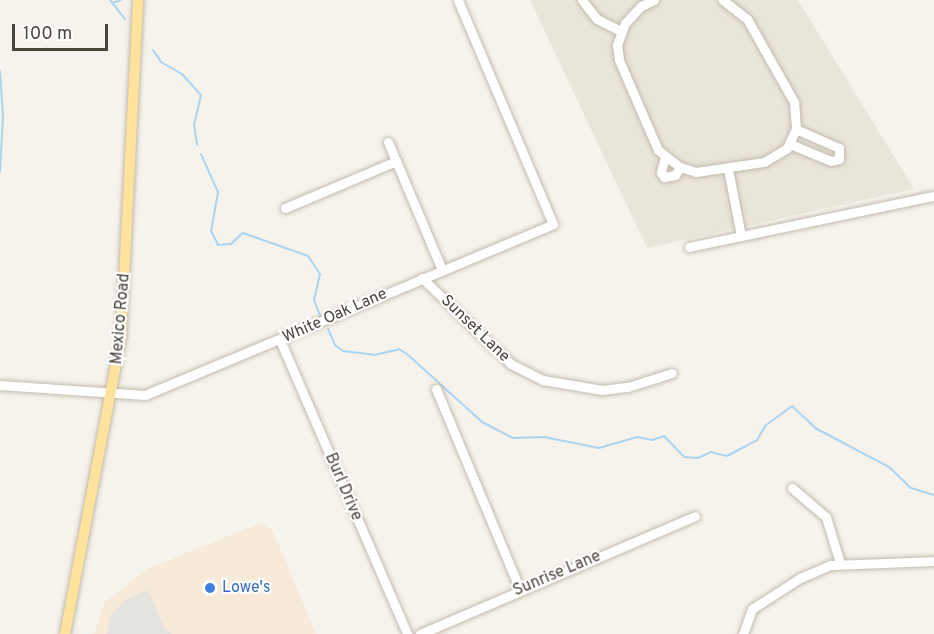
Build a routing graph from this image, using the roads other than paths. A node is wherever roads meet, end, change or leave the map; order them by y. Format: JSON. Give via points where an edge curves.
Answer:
{"nodes":[{"id":1,"x":138,"y":0,"type":"edge"},
{"id":2,"x":458,"y":0,"type":"edge"},
{"id":3,"x":582,"y":0,"type":"edge"},
{"id":4,"x":654,"y":0,"type":"edge"},
{"id":5,"x":723,"y":0,"type":"edge"},
{"id":6,"x":736,"y":3,"type":"edge"},
{"id":7,"x":621,"y":31,"type":"junction"},
{"id":8,"x":796,"y":129,"type":"junction"},
{"id":9,"x":388,"y":142,"type":"dead end"},
{"id":10,"x":790,"y":144,"type":"junction"},
{"id":11,"x":665,"y":157,"type":"junction"},
{"id":12,"x":396,"y":161,"type":"junction"},
{"id":13,"x":680,"y":167,"type":"junction"},
{"id":14,"x":729,"y":170,"type":"junction"},
{"id":15,"x":934,"y":196,"type":"edge"},
{"id":16,"x":285,"y":208,"type":"dead end"},
{"id":17,"x":741,"y":236,"type":"junction"},
{"id":18,"x":689,"y":247,"type":"dead end"},
{"id":19,"x":442,"y":270,"type":"junction"},
{"id":20,"x":422,"y":278,"type":"junction"},
{"id":21,"x":280,"y":340,"type":"junction"},
{"id":22,"x":672,"y":373,"type":"dead end"},
{"id":23,"x":0,"y":384,"type":"edge"},
{"id":24,"x":436,"y":389,"type":"dead end"},
{"id":25,"x":113,"y":394,"type":"junction"},
{"id":26,"x":792,"y":488,"type":"dead end"},
{"id":27,"x":695,"y":516,"type":"dead end"},
{"id":28,"x":934,"y":561,"type":"edge"},
{"id":29,"x":840,"y":563,"type":"junction"},
{"id":30,"x":520,"y":590,"type":"junction"},
{"id":31,"x":65,"y":634,"type":"edge"},
{"id":32,"x":406,"y":634,"type":"edge"},
{"id":33,"x":420,"y":634,"type":"edge"},
{"id":34,"x":743,"y":634,"type":"edge"}],
"edges":[{"from":1,"to":25,"type":"main road","name":"Mexico Road","via":[[123,309]]},
{"from":2,"to":19,"type":"street","name":"White Oak Lane","via":[[553,224]]},
{"from":3,"to":7,"type":"street","via":[[597,19]]},
{"from":4,"to":7,"type":"street","via":[[630,15]]},
{"from":5,"to":6,"type":"street"},
{"from":6,"to":8,"type":"street","via":[[795,102]]},
{"from":7,"to":11,"type":"street","via":[[619,60],[651,138]]},
{"from":8,"to":10,"type":"street"},
{"from":8,"to":10,"type":"street","via":[[839,148],[841,155],[831,161]]},
{"from":9,"to":12,"type":"street"},
{"from":10,"to":14,"type":"street","via":[[764,162]]},
{"from":11,"to":13,"type":"street"},
{"from":11,"to":13,"type":"street","via":[[660,172],[663,177],[675,175]]},
{"from":12,"to":16,"type":"street"},
{"from":12,"to":19,"type":"street"},
{"from":13,"to":14,"type":"street","via":[[696,172]]},
{"from":14,"to":17,"type":"street"},
{"from":15,"to":17,"type":"street"},
{"from":17,"to":18,"type":"street"},
{"from":19,"to":20,"type":"street","name":"White Oak Lane"},
{"from":20,"to":21,"type":"street","name":"White Oak Lane"},
{"from":20,"to":22,"type":"street","name":"Sunset Lane","via":[[511,364],[537,378],[602,390],[628,387]]},
{"from":21,"to":25,"type":"street","name":"White Oak Lane","via":[[151,393]]},
{"from":21,"to":32,"type":"street","name":"Burl Drive"},
{"from":23,"to":25,"type":"street","name":"White Oak Lane","via":[[57,386]]},
{"from":24,"to":30,"type":"street"},
{"from":25,"to":31,"type":"main road","name":"Mexico Road"},
{"from":26,"to":29,"type":"street","via":[[826,517]]},
{"from":27,"to":30,"type":"street","name":"Sunrise Lane"},
{"from":28,"to":29,"type":"street"},
{"from":29,"to":34,"type":"street","via":[[800,578],[752,609]]},
{"from":30,"to":33,"type":"street","name":"Sunrise Lane"}]}
